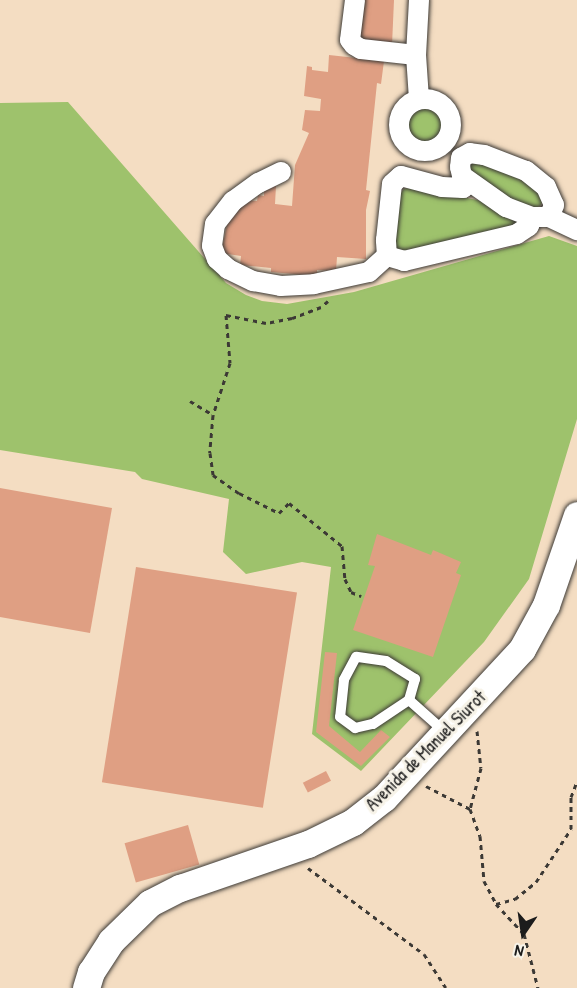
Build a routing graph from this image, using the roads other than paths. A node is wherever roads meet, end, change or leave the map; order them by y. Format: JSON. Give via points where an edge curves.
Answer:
{"nodes":[{"id":1,"x":355,"y":0,"type":"edge"},
{"id":2,"x":418,"y":0,"type":"edge"},
{"id":3,"x":416,"y":55,"type":"junction"},
{"id":4,"x":419,"y":99,"type":"junction"},
{"id":5,"x":443,"y":145,"type":"junction"},
{"id":6,"x":461,"y":158,"type":"junction"},
{"id":7,"x":281,"y":172,"type":"dead end"},
{"id":8,"x":469,"y":183,"type":"junction"},
{"id":9,"x":541,"y":217,"type":"junction"},
{"id":10,"x":577,"y":230,"type":"edge"},
{"id":11,"x":387,"y":256,"type":"junction"},
{"id":12,"x":577,"y":515,"type":"edge"},
{"id":13,"x":409,"y":700,"type":"junction"},
{"id":14,"x":446,"y":732,"type":"junction"},
{"id":15,"x":86,"y":988,"type":"edge"}],
"edges":[{"from":1,"to":3,"type":"street","via":[[350,40],[354,45]]},
{"from":2,"to":3,"type":"street"},
{"from":3,"to":4,"type":"street"},
{"from":4,"to":5,"type":"street","via":[[436,101],[448,113],[451,130]]},
{"from":4,"to":5,"type":"street","via":[[400,116],[400,133],[418,151]]},
{"from":5,"to":6,"type":"street"},
{"from":6,"to":8,"type":"street","via":[[460,167]]},
{"from":6,"to":9,"type":"street","via":[[470,153],[484,155],[526,171],[546,187],[554,205]]},
{"from":7,"to":11,"type":"street","via":[[233,201],[214,224],[212,246],[217,259],[228,269],[253,281],[314,284],[369,273]]},
{"from":8,"to":9,"type":"street","via":[[506,207]]},
{"from":8,"to":11,"type":"street","via":[[463,188],[442,187],[401,176],[392,184]]},
{"from":9,"to":10,"type":"street"},
{"from":9,"to":11,"type":"street","via":[[516,234],[404,261]]},
{"from":12,"to":14,"type":"street","name":"Avenida de Manuel Siurot","via":[[546,605],[522,649]]},
{"from":13,"to":13,"type":"lane","via":[[373,724],[355,728],[340,717],[344,680],[356,657],[386,661],[415,679]]},
{"from":13,"to":14,"type":"lane"},
{"from":14,"to":15,"type":"street","name":"Avenida de Manuel Siurot","via":[[384,798],[353,822],[308,844],[180,888],[150,903],[111,941],[91,972]]}]}
